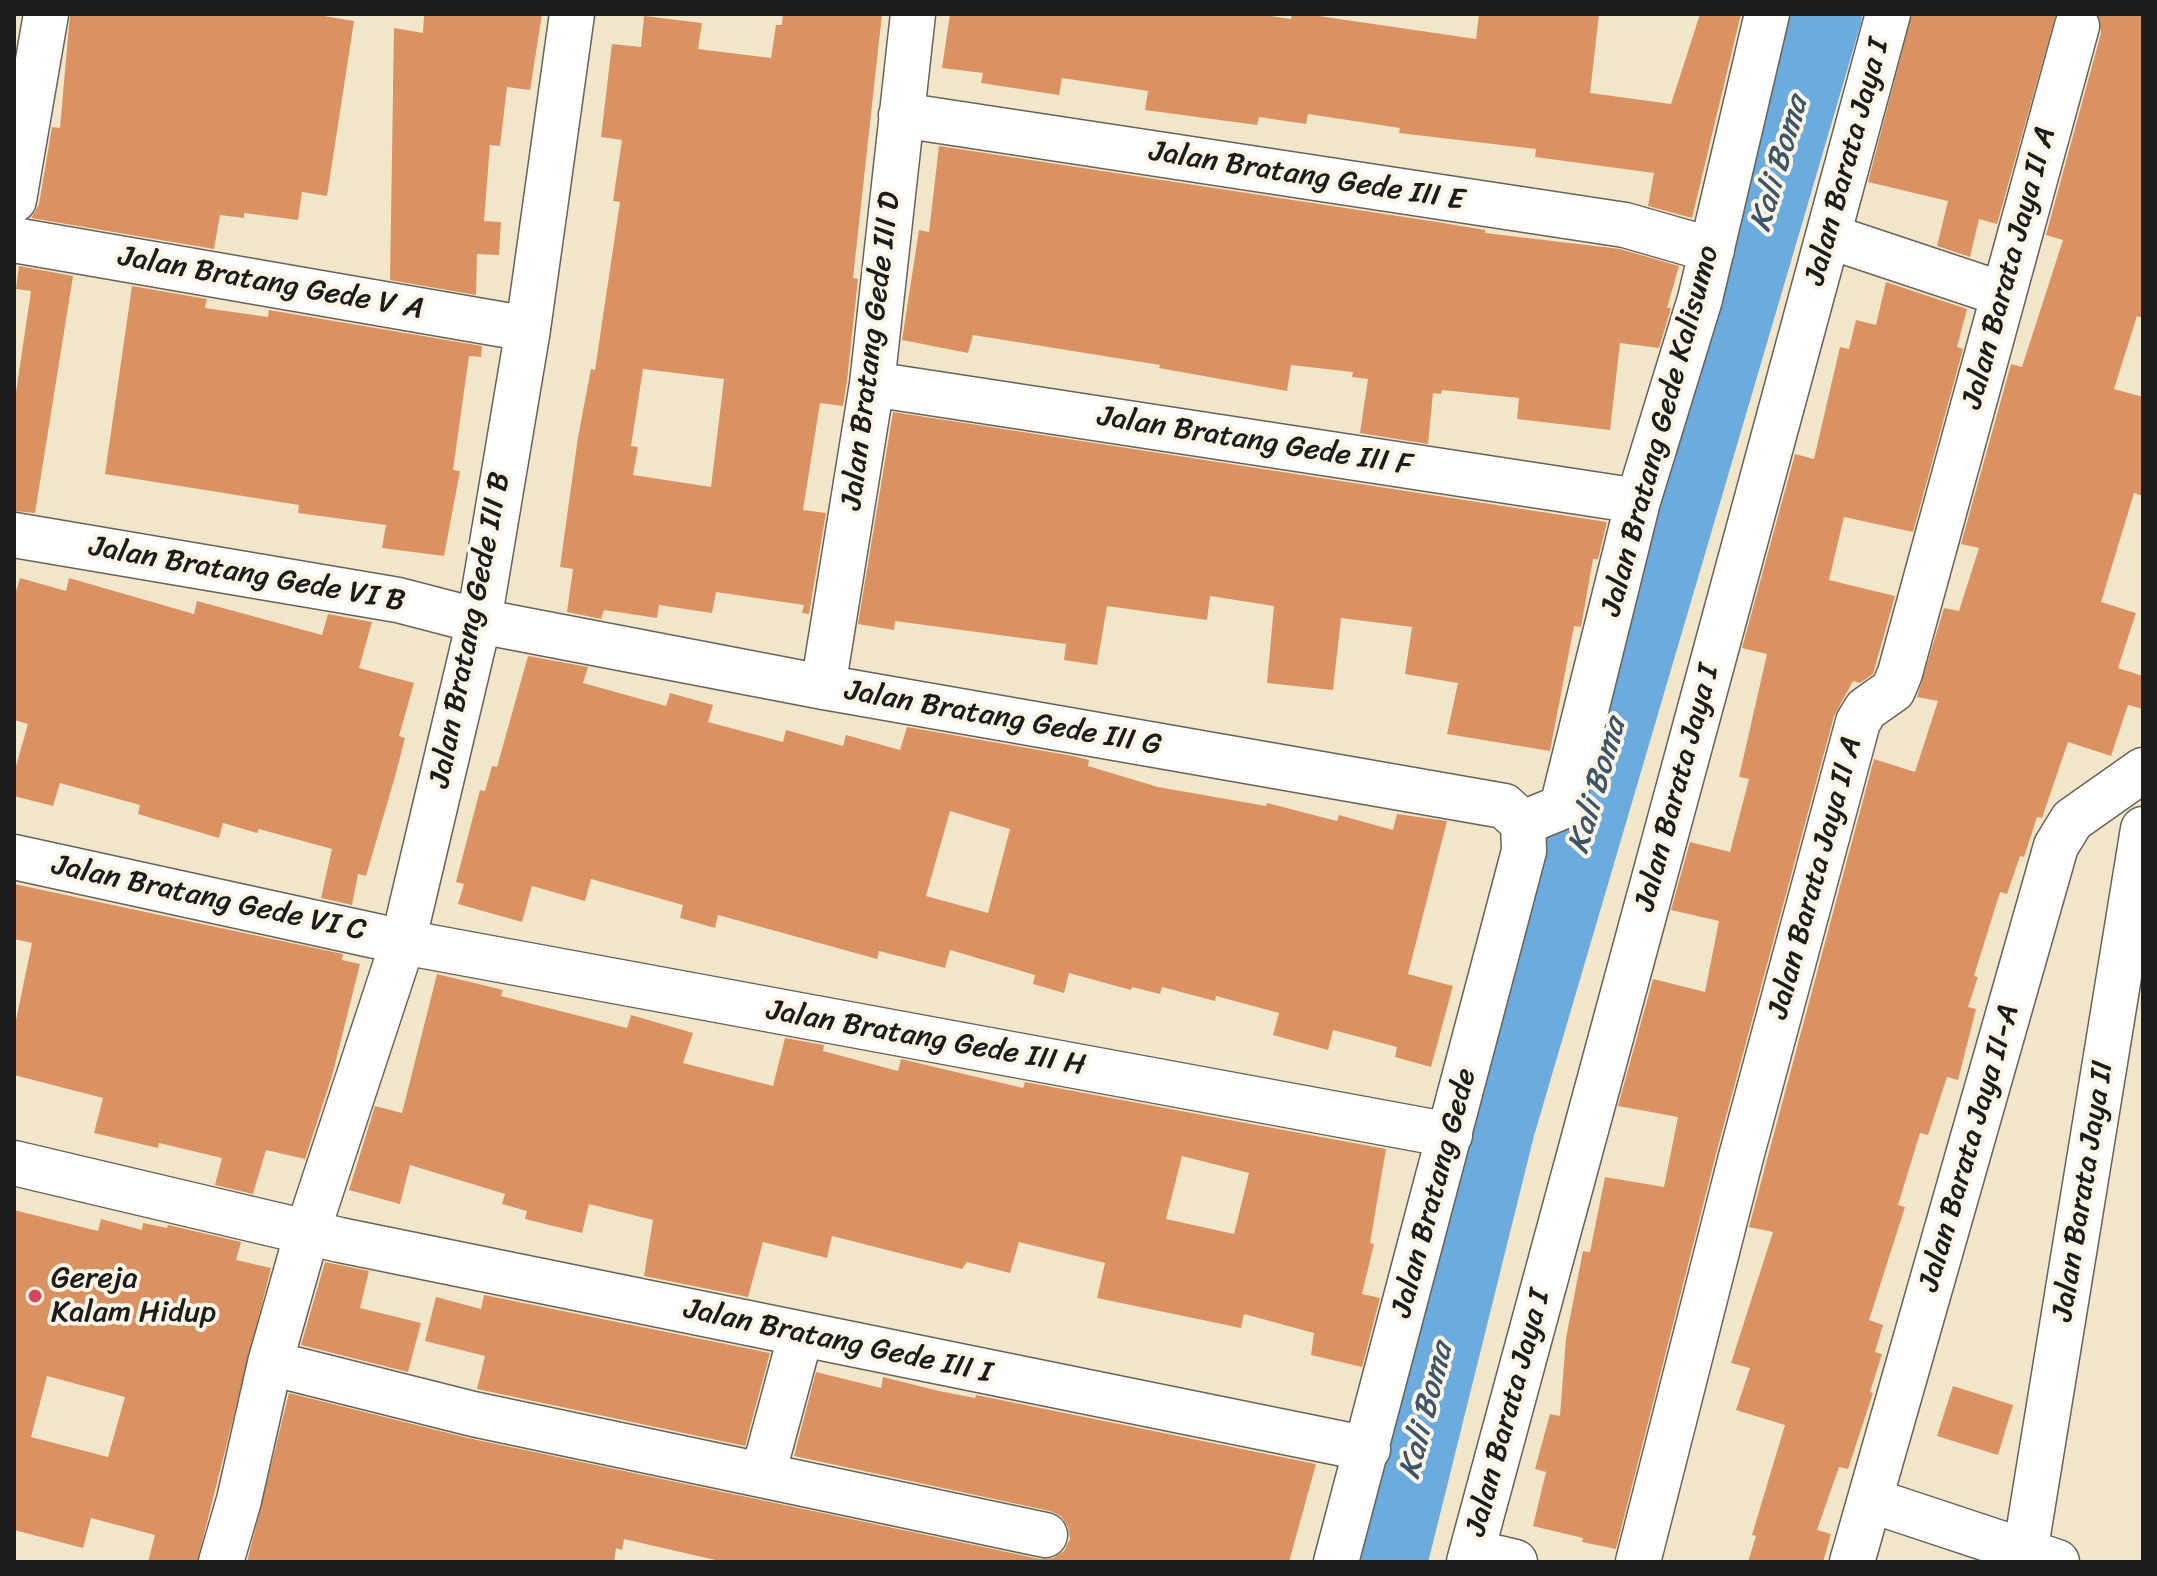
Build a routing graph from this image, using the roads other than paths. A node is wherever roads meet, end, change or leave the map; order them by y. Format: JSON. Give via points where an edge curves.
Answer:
{"nodes":[{"id":1,"x":46,"y":14,"type":"edge"},
{"id":2,"x":572,"y":14,"type":"edge"},
{"id":3,"x":913,"y":14,"type":"edge"},
{"id":4,"x":1767,"y":14,"type":"edge"},
{"id":5,"x":1888,"y":14,"type":"edge"},
{"id":6,"x":2077,"y":26,"type":"dead end"},
{"id":7,"x":901,"y":115,"type":"junction"},
{"id":8,"x":14,"y":200,"type":"edge"},
{"id":9,"x":1828,"y":236,"type":"junction"},
{"id":10,"x":14,"y":240,"type":"edge"},
{"id":11,"x":1712,"y":250,"type":"junction"},
{"id":12,"x":2002,"y":294,"type":"junction"},
{"id":13,"x":528,"y":329,"type":"junction"},
{"id":14,"x":872,"y":384,"type":"junction"},
{"id":15,"x":1638,"y":501,"type":"junction"},
{"id":16,"x":14,"y":535,"type":"edge"},
{"id":17,"x":479,"y":621,"type":"junction"},
{"id":18,"x":823,"y":687,"type":"junction"},
{"id":19,"x":2143,"y":770,"type":"edge"},
{"id":20,"x":1523,"y":823,"type":"junction"},
{"id":21,"x":2143,"y":829,"type":"edge"},
{"id":22,"x":14,"y":857,"type":"edge"},
{"id":23,"x":403,"y":942,"type":"junction"},
{"id":24,"x":1450,"y":1135,"type":"junction"},
{"id":25,"x":14,"y":1163,"type":"edge"},
{"id":26,"x":307,"y":1233,"type":"junction"},
{"id":27,"x":801,"y":1334,"type":"junction"},
{"id":28,"x":270,"y":1363,"type":"junction"},
{"id":29,"x":1368,"y":1449,"type":"junction"},
{"id":30,"x":763,"y":1474,"type":"junction"},
{"id":31,"x":1870,"y":1500,"type":"junction"},
{"id":32,"x":1045,"y":1535,"type":"dead end"},
{"id":33,"x":1470,"y":1557,"type":"edge"},
{"id":34,"x":2041,"y":1558,"type":"edge"},
{"id":35,"x":221,"y":1562,"type":"edge"},
{"id":36,"x":1336,"y":1562,"type":"edge"},
{"id":37,"x":1515,"y":1562,"type":"edge"},
{"id":38,"x":1638,"y":1562,"type":"edge"},
{"id":39,"x":1852,"y":1562,"type":"edge"}],
"edges":[{"from":1,"to":8,"type":"street"},
{"from":2,"to":13,"type":"street","name":"Jalan Bratang Gede III B"},
{"from":3,"to":7,"type":"street","name":"Jalan Bratang Gede III D"},
{"from":4,"to":11,"type":"street","name":"Jalan Bratang Gede Kalisumo"},
{"from":5,"to":9,"type":"street","name":"Jalan Barata Jaya I"},
{"from":6,"to":12,"type":"street","name":"Jalan Barata Jaya II A"},
{"from":7,"to":11,"type":"street","name":"Jalan Bratang Gede III E","via":[[1625,225]]},
{"from":7,"to":14,"type":"street","name":"Jalan Bratang Gede III D"},
{"from":9,"to":12,"type":"street"},
{"from":9,"to":33,"type":"street","name":"Jalan Barata Jaya I"},
{"from":10,"to":13,"type":"street","name":"Jalan Bratang Gede V A"},
{"from":11,"to":15,"type":"street","name":"Jalan Bratang Gede Kalisumo"},
{"from":12,"to":38,"type":"street","name":"Jalan Barata Jaya II A","via":[[1900,673],[1893,690],[1866,709],[1858,722]]},
{"from":13,"to":17,"type":"street","name":"Jalan Bratang Gede III B"},
{"from":14,"to":15,"type":"street","name":"Jalan Bratang Gede III F"},
{"from":14,"to":18,"type":"street","name":"Jalan Bratang Gede III D"},
{"from":15,"to":20,"type":"street","name":"Jalan Bratang Gede Kalisumo","via":[[1562,807]]},
{"from":16,"to":17,"type":"street","name":"Jalan Bratang Gede VI B","via":[[398,600]]},
{"from":17,"to":18,"type":"street","name":"Jalan Bratang Gede III G"},
{"from":17,"to":23,"type":"street","name":"Jalan Bratang Gede III B"},
{"from":18,"to":20,"type":"street","name":"Jalan Bratang Gede III G","via":[[1504,806]]},
{"from":19,"to":31,"type":"street","name":"Jalan Barata Jaya II-A","via":[[2072,820],[2056,846]]},
{"from":20,"to":24,"type":"street","name":"Jalan Bratang Gede","via":[[1524,851]]},
{"from":21,"to":34,"type":"street","name":"Jalan Barata Jaya II"},
{"from":22,"to":23,"type":"street","name":"Jalan Bratang Gede VI C"},
{"from":23,"to":24,"type":"street","name":"Jalan Bratang Gede III H"},
{"from":23,"to":26,"type":"street","name":"Jalan Bratang Gede III B"},
{"from":24,"to":29,"type":"street","name":"Jalan Bratang Gede"},
{"from":25,"to":26,"type":"street","name":"Jalan Bratang Gede III I"},
{"from":26,"to":27,"type":"street","name":"Jalan Bratang Gede III I"},
{"from":26,"to":28,"type":"street","name":"Jalan Bratang Gede III B"},
{"from":27,"to":29,"type":"street","name":"Jalan Bratang Gede III I"},
{"from":27,"to":30,"type":"street"},
{"from":28,"to":30,"type":"street","via":[[473,1414]]},
{"from":28,"to":35,"type":"street","name":"Jalan Bratang Gede III B"},
{"from":29,"to":36,"type":"street","name":"Jalan Bratang Gede"},
{"from":30,"to":32,"type":"street"},
{"from":31,"to":34,"type":"street"},
{"from":31,"to":39,"type":"street","name":"Jalan Barata Jaya II-A"},
{"from":33,"to":37,"type":"street"}]}
